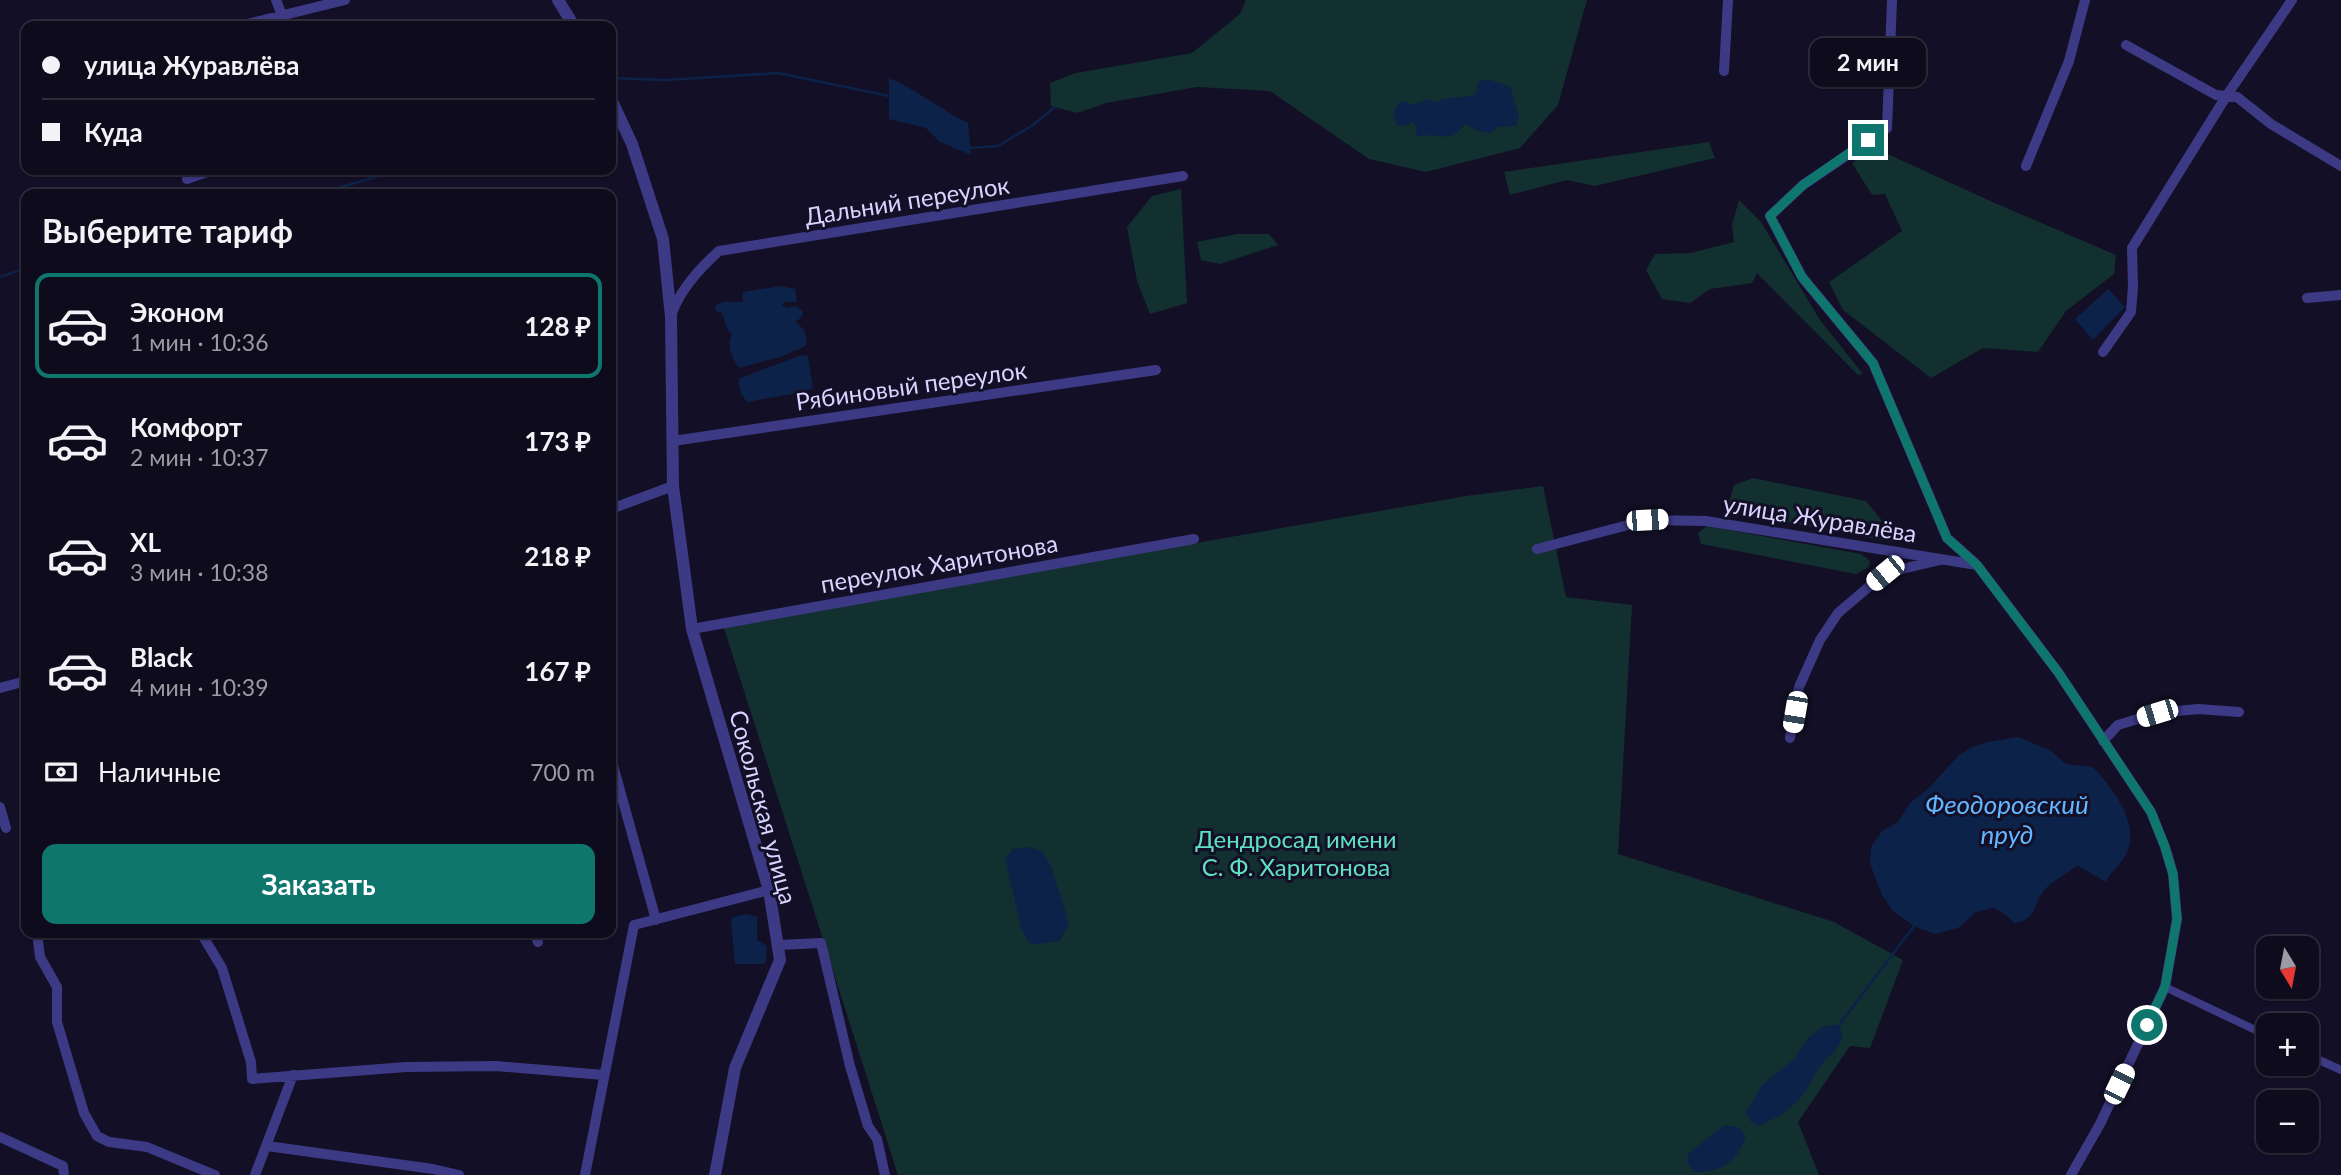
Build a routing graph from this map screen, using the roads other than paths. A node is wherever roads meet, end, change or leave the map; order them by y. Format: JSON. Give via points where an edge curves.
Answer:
{"nodes":[{"id":1,"x":276,"y":0,"type":"edge"},
{"id":2,"x":345,"y":0,"type":"edge"},
{"id":3,"x":558,"y":0,"type":"edge"},
{"id":4,"x":1728,"y":0,"type":"edge"},
{"id":5,"x":1892,"y":0,"type":"edge"},
{"id":6,"x":2085,"y":0,"type":"edge"},
{"id":7,"x":2292,"y":0,"type":"edge"},
{"id":8,"x":282,"y":14,"type":"junction"},
{"id":9,"x":257,"y":21,"type":"edge"},
{"id":10,"x":284,"y":21,"type":"edge"},
{"id":11,"x":571,"y":21,"type":"edge"},
{"id":12,"x":2126,"y":45,"type":"dead end"},
{"id":13,"x":1724,"y":71,"type":"dead end"},
{"id":14,"x":2227,"y":95,"type":"junction"},
{"id":15,"x":616,"y":110,"type":"edge"},
{"id":16,"x":2026,"y":166,"type":"dead end"},
{"id":17,"x":2341,"y":166,"type":"edge"},
{"id":18,"x":199,"y":175,"type":"edge"},
{"id":19,"x":1183,"y":176,"type":"dead end"},
{"id":20,"x":187,"y":179,"type":"dead end"},
{"id":21,"x":2341,"y":295,"type":"edge"},
{"id":22,"x":2307,"y":298,"type":"dead end"},
{"id":23,"x":671,"y":317,"type":"junction"},
{"id":24,"x":2103,"y":352,"type":"dead end"},
{"id":25,"x":1156,"y":370,"type":"dead end"},
{"id":26,"x":673,"y":441,"type":"junction"},
{"id":27,"x":673,"y":486,"type":"junction"},
{"id":28,"x":616,"y":507,"type":"edge"},
{"id":29,"x":1194,"y":539,"type":"dead end"},
{"id":30,"x":1537,"y":549,"type":"dead end"},
{"id":31,"x":1947,"y":558,"type":"junction"},
{"id":32,"x":1977,"y":565,"type":"junction"},
{"id":33,"x":692,"y":629,"type":"junction"},
{"id":34,"x":21,"y":682,"type":"edge"},
{"id":35,"x":0,"y":688,"type":"edge"},
{"id":36,"x":2239,"y":712,"type":"dead end"},
{"id":37,"x":1790,"y":738,"type":"dead end"},
{"id":38,"x":2104,"y":741,"type":"junction"},
{"id":39,"x":616,"y":776,"type":"edge"},
{"id":40,"x":0,"y":807,"type":"edge"},
{"id":41,"x":6,"y":828,"type":"dead end"},
{"id":42,"x":769,"y":890,"type":"junction"},
{"id":43,"x":656,"y":919,"type":"junction"},
{"id":44,"x":38,"y":938,"type":"edge"},
{"id":45,"x":204,"y":938,"type":"edge"},
{"id":46,"x":778,"y":945,"type":"junction"},
{"id":47,"x":2165,"y":987,"type":"junction"},
{"id":48,"x":2256,"y":1030,"type":"edge"},
{"id":49,"x":2319,"y":1060,"type":"edge"},
{"id":50,"x":2341,"y":1070,"type":"edge"},
{"id":51,"x":293,"y":1075,"type":"junction"},
{"id":52,"x":604,"y":1076,"type":"junction"},
{"id":53,"x":0,"y":1137,"type":"edge"},
{"id":54,"x":267,"y":1146,"type":"junction"},
{"id":55,"x":64,"y":1175,"type":"edge"},
{"id":56,"x":215,"y":1175,"type":"edge"},
{"id":57,"x":255,"y":1175,"type":"edge"},
{"id":58,"x":459,"y":1175,"type":"edge"},
{"id":59,"x":584,"y":1175,"type":"edge"},
{"id":60,"x":715,"y":1175,"type":"edge"},
{"id":61,"x":885,"y":1175,"type":"edge"},
{"id":62,"x":2071,"y":1175,"type":"edge"}],
"edges":[{"from":1,"to":8,"type":"street"},
{"from":2,"to":8,"type":"street"},
{"from":3,"to":11,"type":"street"},
{"from":4,"to":13,"type":"street"},
{"from":5,"to":32,"type":"street","via":[[1886,128],[1803,185],[1770,216],[1802,277],[1873,363],[1947,538]]},
{"from":6,"to":16,"type":"street","via":[[2069,61]]},
{"from":7,"to":14,"type":"street"},
{"from":8,"to":9,"type":"street"},
{"from":8,"to":10,"type":"street"},
{"from":12,"to":14,"type":"street","via":[[2216,95]]},
{"from":14,"to":17,"type":"street","via":[[2237,97],[2271,124]]},
{"from":14,"to":24,"type":"street","via":[[2132,248],[2131,312]]},
{"from":15,"to":23,"type":"street","name":"Сокольская улица","via":[[663,239]]},
{"from":18,"to":20,"type":"street"},
{"from":19,"to":23,"type":"street","name":"Дальний переулок","via":[[719,251],[679,293]]},
{"from":21,"to":22,"type":"street"},
{"from":23,"to":26,"type":"street","name":"Сокольская улица"},
{"from":25,"to":26,"type":"street","name":"Рябиновый переулок"},
{"from":26,"to":27,"type":"street","name":"Сокольская улица"},
{"from":27,"to":28,"type":"street"},
{"from":27,"to":33,"type":"street","name":"Сокольская улица"},
{"from":29,"to":33,"type":"street","name":"переулок Харитонова"},
{"from":30,"to":31,"type":"street","name":"улица Журавлёва","via":[[1665,519],[1706,521]]},
{"from":31,"to":32,"type":"street","name":"улица Журавлёва"},
{"from":31,"to":37,"type":"street","via":[[1885,573],[1838,613],[1799,687]]},
{"from":32,"to":38,"type":"street"},
{"from":33,"to":42,"type":"street","name":"Сокольская улица"},
{"from":34,"to":35,"type":"street"},
{"from":36,"to":38,"type":"street","via":[[2157,713],[2118,725]]},
{"from":38,"to":47,"type":"street","via":[[2151,812],[2173,874],[2177,919]]},
{"from":39,"to":43,"type":"street"},
{"from":40,"to":41,"type":"street"},
{"from":42,"to":43,"type":"street"},
{"from":42,"to":46,"type":"street","name":"Сокольская улица"},
{"from":43,"to":52,"type":"street","via":[[634,925]]},
{"from":44,"to":56,"type":"street","via":[[40,957],[57,987],[57,1022],[80,1100],[97,1136],[148,1147]]},
{"from":45,"to":51,"type":"street","via":[[222,968],[252,1079]]},
{"from":46,"to":60,"type":"street","name":"Сокольская улица","via":[[780,960],[735,1068]]},
{"from":46,"to":61,"type":"street","via":[[821,943],[850,1066]]},
{"from":47,"to":48,"type":"street"},
{"from":47,"to":62,"type":"street"},
{"from":49,"to":50,"type":"street"},
{"from":51,"to":52,"type":"street","via":[[496,1066]]},
{"from":51,"to":54,"type":"street"},
{"from":52,"to":59,"type":"street"},
{"from":53,"to":55,"type":"street","via":[[54,1160],[63,1166]]},
{"from":54,"to":57,"type":"street"},
{"from":54,"to":58,"type":"street"}]}
